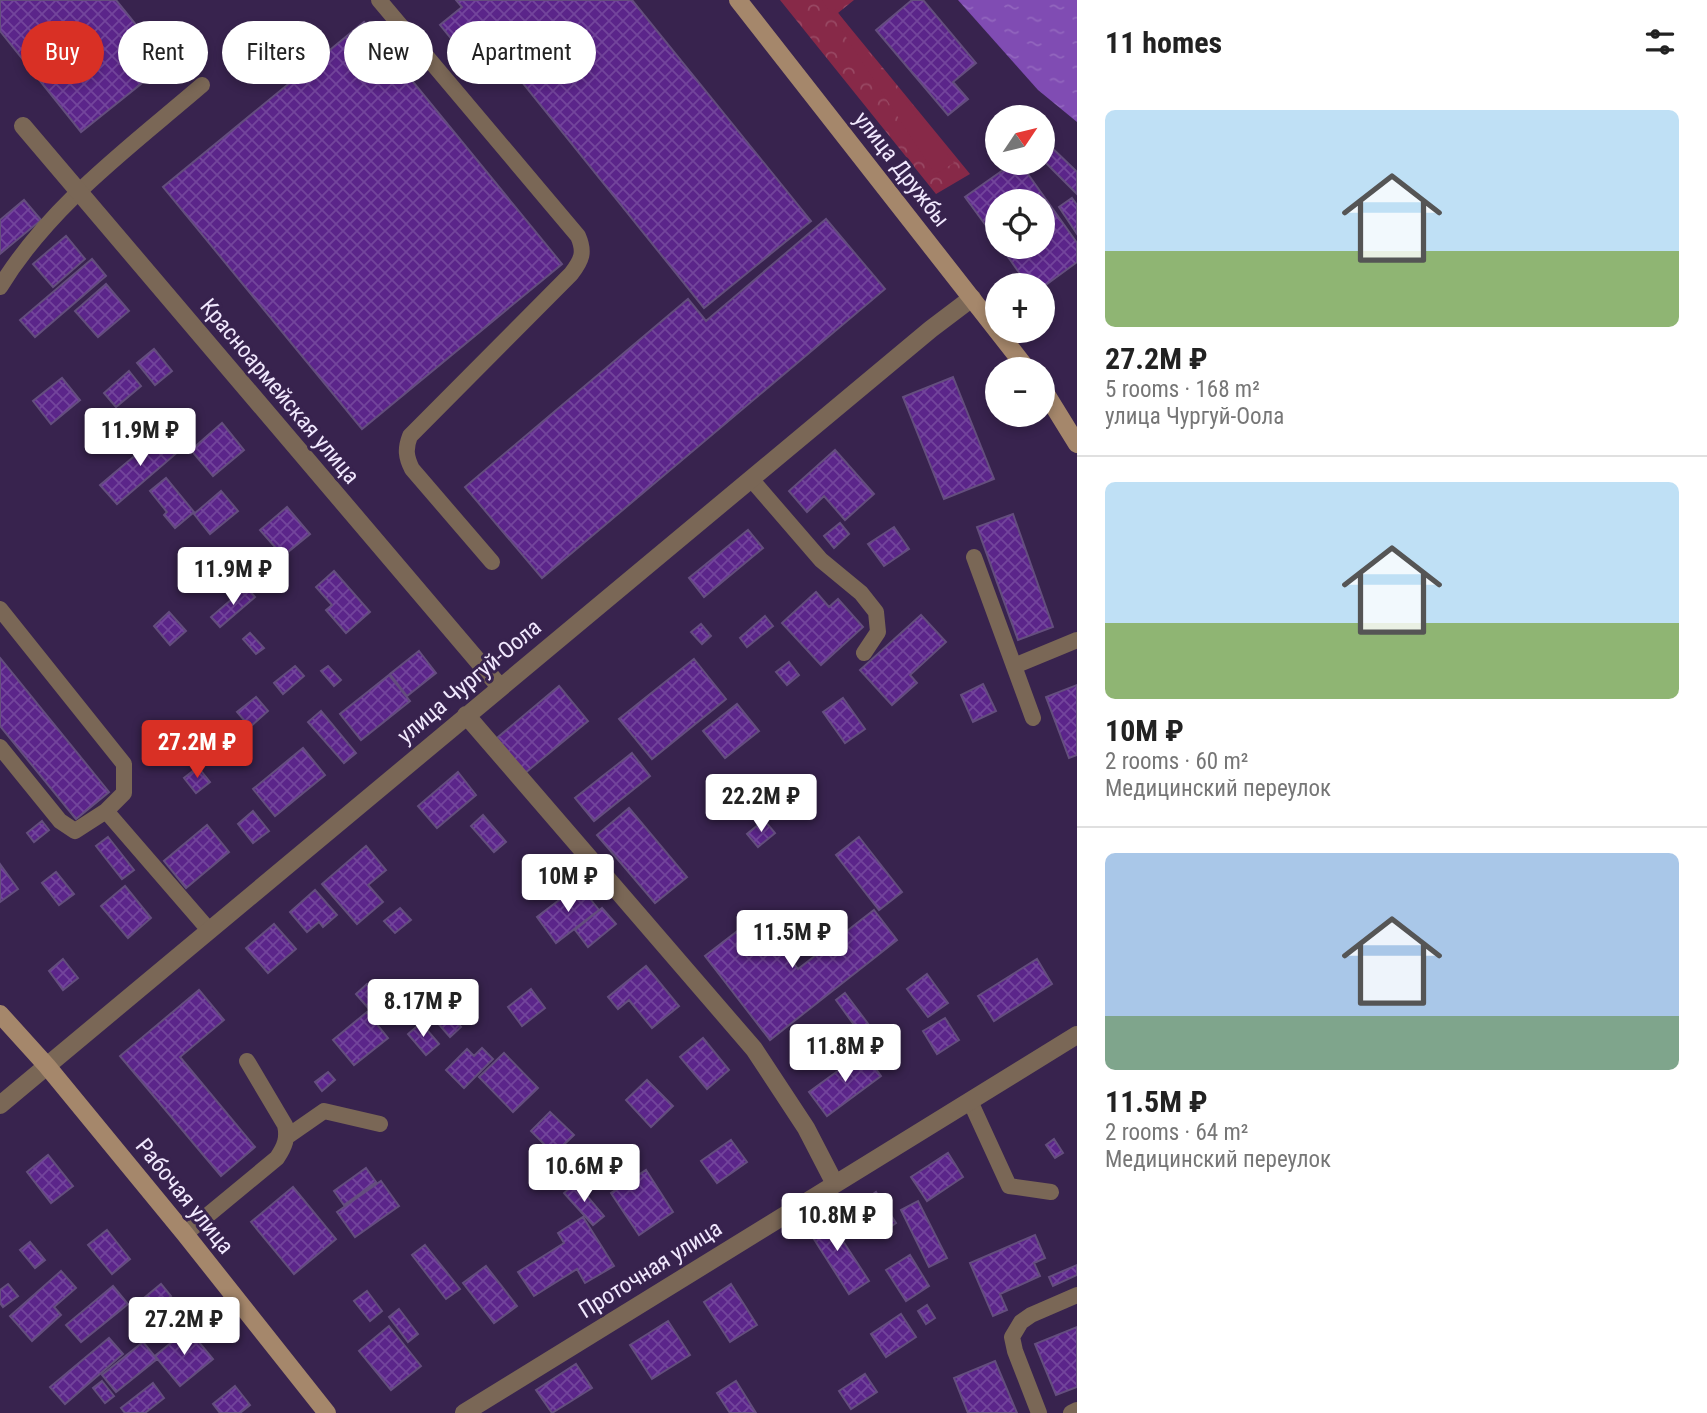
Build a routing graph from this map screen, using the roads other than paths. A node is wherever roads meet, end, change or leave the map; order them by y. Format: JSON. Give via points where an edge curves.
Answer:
{"nodes":[{"id":1,"x":379,"y":0,"type":"edge"},
{"id":2,"x":738,"y":0,"type":"edge"},
{"id":3,"x":202,"y":85,"type":"dead end"},
{"id":4,"x":23,"y":126,"type":"dead end"},
{"id":5,"x":78,"y":191,"type":"junction"},
{"id":6,"x":0,"y":287,"type":"edge"},
{"id":7,"x":972,"y":298,"type":"junction"},
{"id":8,"x":1018,"y":357,"type":"edge"},
{"id":9,"x":1055,"y":408,"type":"edge"},
{"id":10,"x":1077,"y":443,"type":"edge"},
{"id":11,"x":751,"y":479,"type":"junction"},
{"id":12,"x":974,"y":557,"type":"dead end"},
{"id":13,"x":492,"y":562,"type":"dead end"},
{"id":14,"x":0,"y":609,"type":"edge"},
{"id":15,"x":1077,"y":640,"type":"edge"},
{"id":16,"x":864,"y":653,"type":"dead end"},
{"id":17,"x":1014,"y":666,"type":"junction"},
{"id":18,"x":500,"y":687,"type":"junction"},
{"id":19,"x":466,"y":715,"type":"junction"},
{"id":20,"x":1033,"y":718,"type":"dead end"},
{"id":21,"x":0,"y":747,"type":"edge"},
{"id":22,"x":106,"y":811,"type":"junction"},
{"id":23,"x":209,"y":930,"type":"junction"},
{"id":24,"x":0,"y":1014,"type":"edge"},
{"id":25,"x":1077,"y":1035,"type":"edge"},
{"id":26,"x":247,"y":1061,"type":"dead end"},
{"id":27,"x":47,"y":1066,"type":"junction"},
{"id":28,"x":970,"y":1101,"type":"junction"},
{"id":29,"x":0,"y":1105,"type":"edge"},
{"id":30,"x":380,"y":1124,"type":"dead end"},
{"id":31,"x":288,"y":1136,"type":"junction"},
{"id":32,"x":835,"y":1184,"type":"junction"},
{"id":33,"x":1051,"y":1192,"type":"dead end"},
{"id":34,"x":185,"y":1234,"type":"junction"},
{"id":35,"x":1077,"y":1295,"type":"edge"},
{"id":36,"x":1077,"y":1410,"type":"edge"},
{"id":37,"x":327,"y":1413,"type":"edge"},
{"id":38,"x":464,"y":1413,"type":"edge"},
{"id":39,"x":1039,"y":1413,"type":"edge"},
{"id":40,"x":1071,"y":1413,"type":"edge"}],
"edges":[{"from":1,"to":13,"type":"lane","via":[[578,236],[584,250],[571,274],[410,436],[406,447],[412,469]]},
{"from":2,"to":7,"type":"main road","name":"улица Дружбы"},
{"from":3,"to":5,"type":"lane"},
{"from":4,"to":5,"type":"street","name":"Красноармейская улица"},
{"from":5,"to":6,"type":"lane","via":[[37,234]]},
{"from":5,"to":18,"type":"street","name":"Красноармейская улица"},
{"from":7,"to":8,"type":"main road","name":"улица Дружбы"},
{"from":7,"to":11,"type":"street","name":"улица Чургуй-Оола"},
{"from":9,"to":10,"type":"main road"},
{"from":11,"to":16,"type":"lane","via":[[821,560],[861,593],[876,612],[878,632]]},
{"from":11,"to":18,"type":"street","name":"улица Чургуй-Оола"},
{"from":12,"to":17,"type":"lane"},
{"from":14,"to":22,"type":"lane","via":[[124,764],[124,793]]},
{"from":15,"to":17,"type":"lane"},
{"from":17,"to":20,"type":"lane"},
{"from":18,"to":19,"type":"street","name":"улица Чургуй-Оола"},
{"from":19,"to":23,"type":"street","name":"улица Чургуй-Оола"},
{"from":19,"to":32,"type":"street","via":[[754,1049],[806,1128]]},
{"from":21,"to":22,"type":"lane","via":[[60,821],[75,831]]},
{"from":22,"to":23,"type":"lane"},
{"from":23,"to":27,"type":"street","name":"улица Чургуй-Оола"},
{"from":24,"to":27,"type":"main road","name":"Рабочая улица"},
{"from":25,"to":28,"type":"street","name":"Проточная улица"},
{"from":26,"to":31,"type":"lane"},
{"from":27,"to":29,"type":"street","name":"улица Чургуй-Оола"},
{"from":27,"to":34,"type":"main road","name":"Рабочая улица"},
{"from":28,"to":32,"type":"street","name":"Проточная улица"},
{"from":28,"to":33,"type":"lane","via":[[1009,1186]]},
{"from":30,"to":31,"type":"lane","via":[[324,1111]]},
{"from":31,"to":34,"type":"lane","via":[[277,1158]]},
{"from":32,"to":38,"type":"street","name":"Проточная улица"},
{"from":34,"to":37,"type":"main road","name":"Рабочая улица"},
{"from":35,"to":39,"type":"lane","via":[[1020,1322],[1012,1337]]},
{"from":36,"to":40,"type":"lane"}]}
